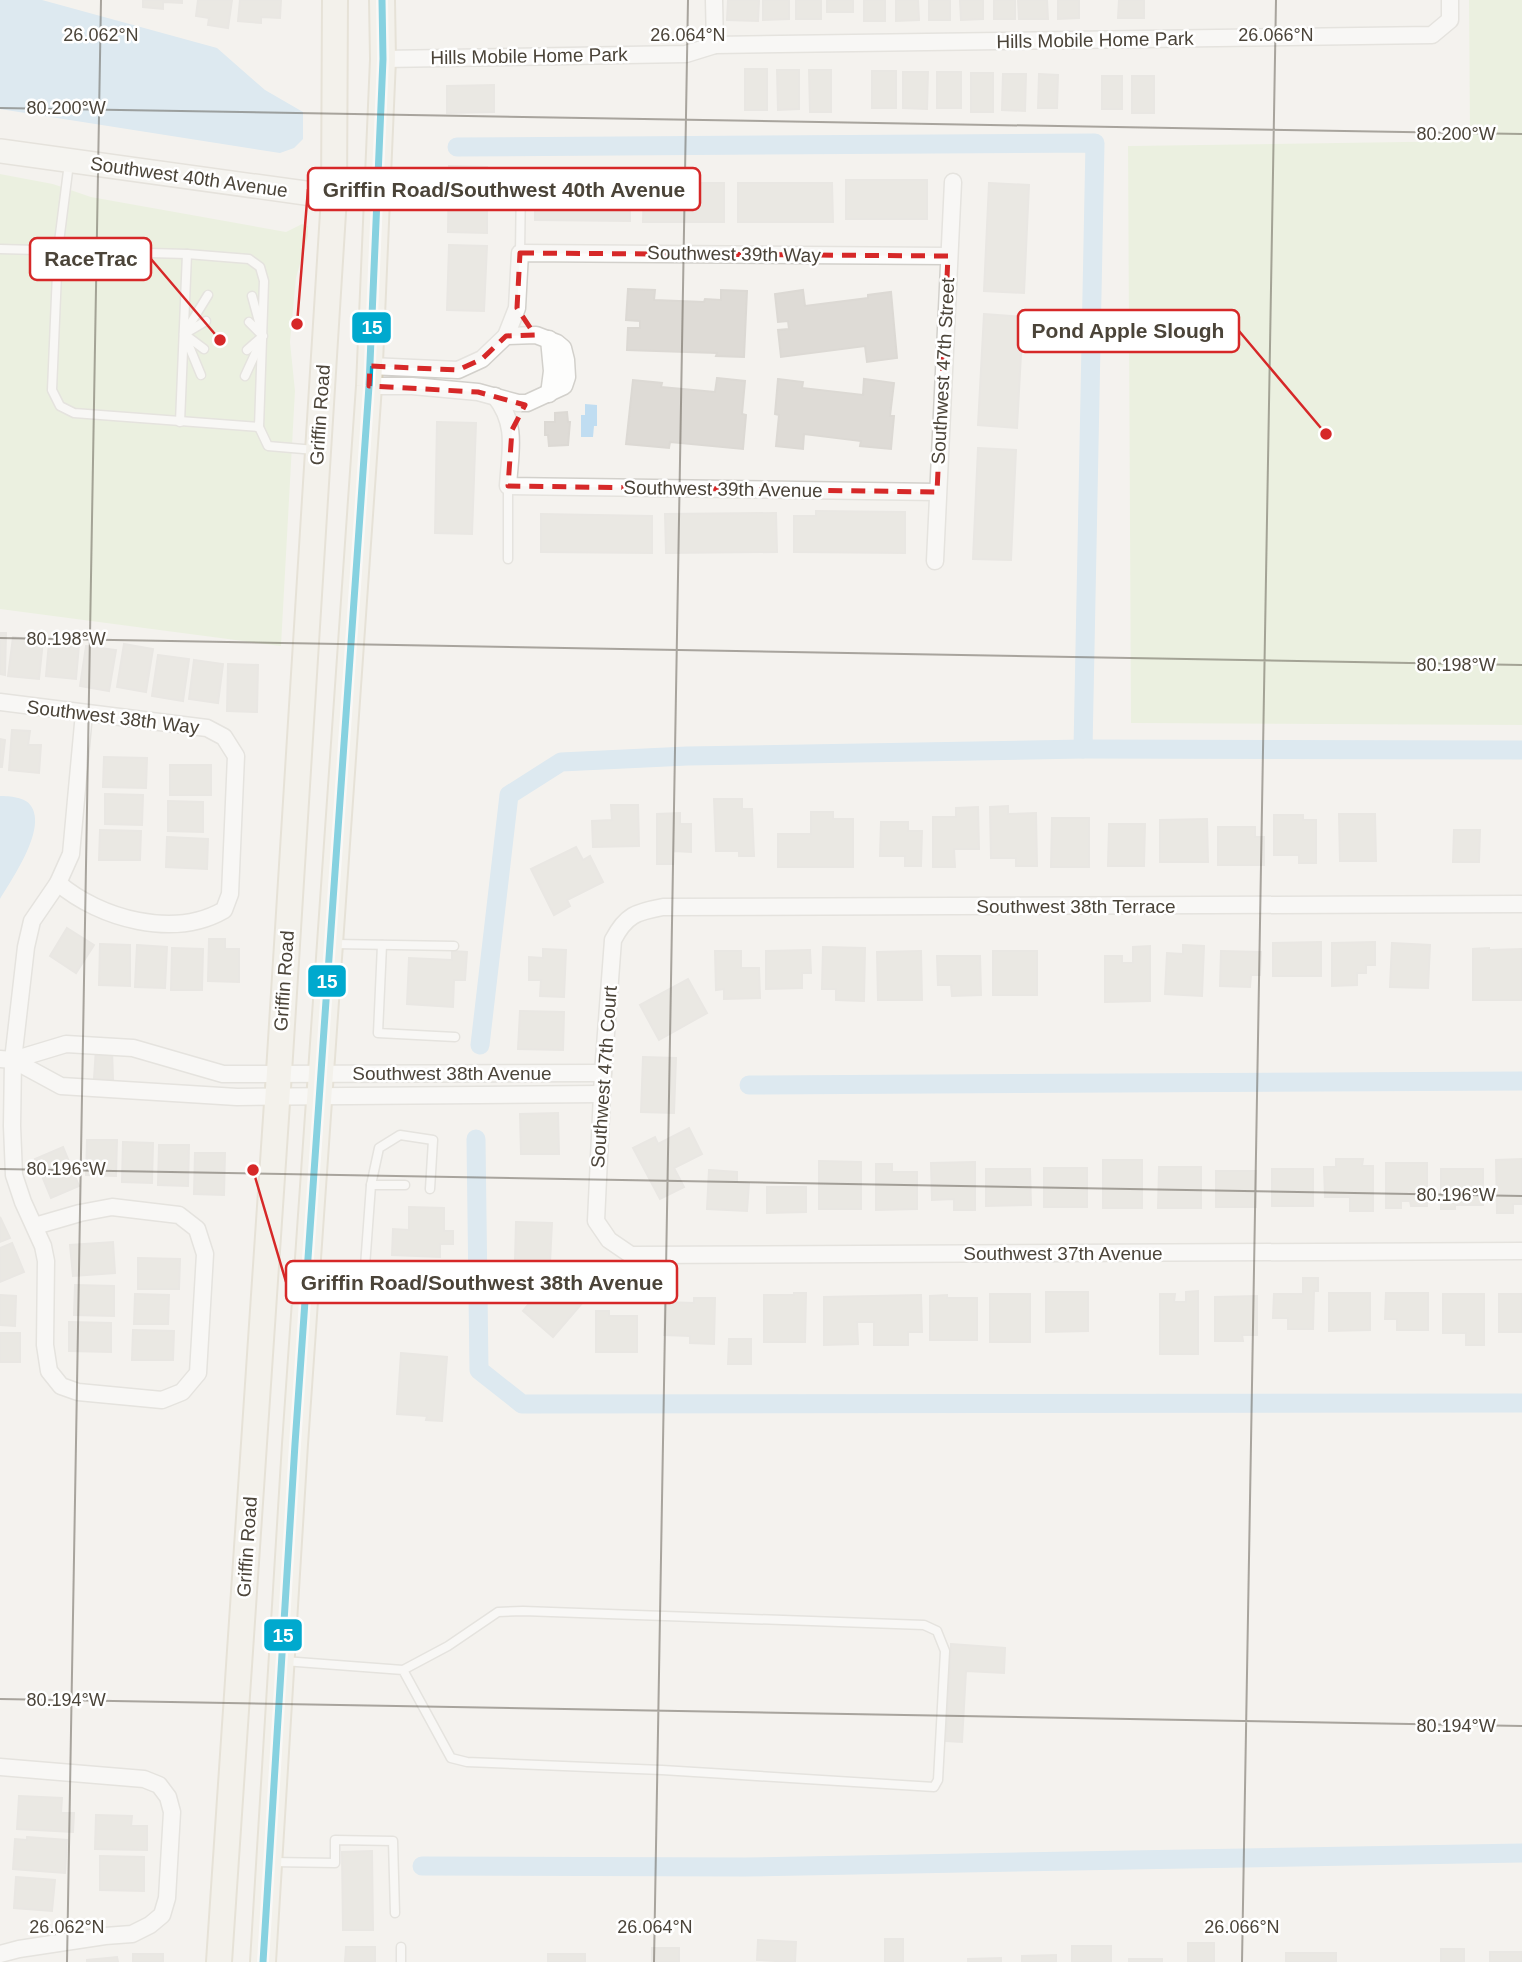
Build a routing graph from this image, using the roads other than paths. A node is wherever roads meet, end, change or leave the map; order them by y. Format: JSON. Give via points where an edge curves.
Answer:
{"nodes":[{"id":1,"x":335,"y":0,"type":"edge"},
{"id":2,"x":382,"y":0,"type":"edge"},
{"id":3,"x":714,"y":0,"type":"edge"},
{"id":4,"x":1450,"y":0,"type":"edge"},
{"id":5,"x":715,"y":46,"type":"junction"},
{"id":6,"x":383,"y":58,"type":"junction"},
{"id":7,"x":0,"y":150,"type":"edge"},
{"id":8,"x":69,"y":160,"type":"junction"},
{"id":9,"x":521,"y":180,"type":"dead end"},
{"id":10,"x":953,"y":182,"type":"dead end"},
{"id":11,"x":334,"y":197,"type":"junction"},
{"id":12,"x":378,"y":197,"type":"junction"},
{"id":13,"x":0,"y":249,"type":"edge"},
{"id":14,"x":58,"y":250,"type":"junction"},
{"id":15,"x":520,"y":253,"type":"junction"},
{"id":16,"x":187,"y":254,"type":"junction"},
{"id":17,"x":948,"y":257,"type":"junction"},
{"id":18,"x":208,"y":295,"type":"dead end"},
{"id":19,"x":251,"y":296,"type":"dead end"},
{"id":20,"x":517,"y":308,"type":"junction"},
{"id":21,"x":206,"y":321,"type":"dead end"},
{"id":22,"x":249,"y":322,"type":"dead end"},
{"id":23,"x":184,"y":334,"type":"junction"},
{"id":24,"x":263,"y":336,"type":"junction"},
{"id":25,"x":506,"y":336,"type":"junction"},
{"id":26,"x":542,"y":337,"type":"junction"},
{"id":27,"x":204,"y":349,"type":"dead end"},
{"id":28,"x":247,"y":350,"type":"dead end"},
{"id":29,"x":201,"y":375,"type":"dead end"},
{"id":30,"x":245,"y":376,"type":"dead end"},
{"id":31,"x":369,"y":376,"type":"junction"},
{"id":32,"x":495,"y":396,"type":"junction"},
{"id":33,"x":527,"y":403,"type":"junction"},
{"id":34,"x":180,"y":422,"type":"junction"},
{"id":35,"x":259,"y":427,"type":"junction"},
{"id":36,"x":512,"y":429,"type":"junction"},
{"id":37,"x":318,"y":450,"type":"junction"},
{"id":38,"x":508,"y":486,"type":"junction"},
{"id":39,"x":937,"y":492,"type":"junction"},
{"id":40,"x":508,"y":559,"type":"dead end"},
{"id":41,"x":935,"y":561,"type":"dead end"},
{"id":42,"x":0,"y":702,"type":"edge"},
{"id":43,"x":84,"y":713,"type":"junction"},
{"id":44,"x":58,"y":883,"type":"junction"},
{"id":45,"x":1522,"y":904,"type":"edge"},
{"id":46,"x":631,"y":917,"type":"joint"},
{"id":47,"x":332,"y":944,"type":"junction"},
{"id":48,"x":382,"y":945,"type":"junction"},
{"id":49,"x":454,"y":946,"type":"dead end"},
{"id":50,"x":455,"y":1037,"type":"dead end"},
{"id":51,"x":6,"y":1060,"type":"edge"},
{"id":52,"x":603,"y":1073,"type":"junction"},
{"id":53,"x":278,"y":1086,"type":"junction"},
{"id":54,"x":321,"y":1086,"type":"junction"},
{"id":55,"x":602,"y":1094,"type":"junction"},
{"id":56,"x":372,"y":1185,"type":"junction"},
{"id":57,"x":405,"y":1185,"type":"dead end"},
{"id":58,"x":430,"y":1189,"type":"dead end"},
{"id":59,"x":35,"y":1226,"type":"junction"},
{"id":60,"x":609,"y":1240,"type":"joint"},
{"id":61,"x":1522,"y":1251,"type":"edge"},
{"id":62,"x":308,"y":1276,"type":"junction"},
{"id":63,"x":281,"y":1661,"type":"junction"},
{"id":64,"x":403,"y":1670,"type":"junction"},
{"id":65,"x":0,"y":1767,"type":"edge"},
{"id":66,"x":269,"y":1862,"type":"junction"},
{"id":67,"x":395,"y":1913,"type":"dead end"},
{"id":68,"x":401,"y":1947,"type":"dead end"},
{"id":69,"x":0,"y":1954,"type":"edge"},
{"id":70,"x":219,"y":1962,"type":"edge"},
{"id":71,"x":263,"y":1962,"type":"edge"},
{"id":72,"x":401,"y":1962,"type":"edge"}],
"edges":[{"from":1,"to":11,"type":"main road","name":"Griffin Road"},
{"from":2,"to":6,"type":"main road"},
{"from":3,"to":5,"type":"street"},
{"from":4,"to":5,"type":"street","name":"Hills Mobile Home Park","via":[[1450,20],[1432,35]]},
{"from":5,"to":6,"type":"street","name":"Hills Mobile Home Park","via":[[686,54]]},
{"from":6,"to":12,"type":"main road"},
{"from":7,"to":8,"type":"street","name":"Southwest 40th Avenue"},
{"from":8,"to":11,"type":"street","name":"Southwest 40th Avenue"},
{"from":8,"to":14,"type":"lane"},
{"from":9,"to":15,"type":"lane"},
{"from":10,"to":17,"type":"street","name":"Southwest 47th Street"},
{"from":11,"to":12,"type":"street","name":"Southwest 40th Avenue"},
{"from":11,"to":37,"type":"main road","name":"Griffin Road"},
{"from":12,"to":31,"type":"main road"},
{"from":13,"to":14,"type":"lane"},
{"from":14,"to":16,"type":"lane"},
{"from":14,"to":34,"type":"lane","via":[[52,390],[61,406],[74,413]]},
{"from":15,"to":17,"type":"street","name":"Southwest 39th Way"},
{"from":15,"to":20,"type":"street"},
{"from":16,"to":23,"type":"lane"},
{"from":16,"to":24,"type":"lane","via":[[249,259],[260,267]]},
{"from":17,"to":39,"type":"street","name":"Southwest 47th Street"},
{"from":18,"to":23,"type":"lane"},
{"from":19,"to":24,"type":"lane"},
{"from":20,"to":25,"type":"street"},
{"from":20,"to":26,"type":"street"},
{"from":21,"to":23,"type":"lane"},
{"from":22,"to":24,"type":"lane"},
{"from":23,"to":27,"type":"lane"},
{"from":23,"to":29,"type":"lane"},
{"from":23,"to":34,"type":"lane"},
{"from":24,"to":28,"type":"lane"},
{"from":24,"to":30,"type":"lane"},
{"from":24,"to":35,"type":"lane"},
{"from":25,"to":26,"type":"street"},
{"from":25,"to":31,"type":"street","via":[[482,359],[458,370]]},
{"from":26,"to":33,"type":"street","via":[[563,348],[567,377],[564,386]]},
{"from":31,"to":32,"type":"street"},
{"from":31,"to":47,"type":"main road"},
{"from":32,"to":33,"type":"street"},
{"from":32,"to":36,"type":"street"},
{"from":33,"to":36,"type":"street"},
{"from":34,"to":35,"type":"lane"},
{"from":35,"to":37,"type":"lane","via":[[268,446]]},
{"from":36,"to":38,"type":"street"},
{"from":37,"to":53,"type":"main road","name":"Griffin Road"},
{"from":38,"to":39,"type":"street","name":"Southwest 39th Avenue"},
{"from":38,"to":40,"type":"lane"},
{"from":39,"to":41,"type":"street","name":"Southwest 47th Street"},
{"from":42,"to":43,"type":"street","name":"Southwest 38th Way"},
{"from":43,"to":44,"type":"street","via":[[71,854]]},
{"from":43,"to":44,"type":"street","name":"Southwest 38th Way","via":[[207,728],[224,737],[236,756],[230,894],[224,910],[191,924],[135,921],[76,899]]},
{"from":44,"to":51,"type":"street","via":[[32,921]]},
{"from":45,"to":46,"type":"street","name":"Southwest 38th Terrace","via":[[663,907]]},
{"from":46,"to":52,"type":"street","name":"Southwest 47th Court","via":[[613,940]]},
{"from":47,"to":48,"type":"lane"},
{"from":47,"to":54,"type":"main road"},
{"from":48,"to":49,"type":"lane"},
{"from":48,"to":50,"type":"lane","via":[[378,1033]]},
{"from":51,"to":53,"type":"street","name":"Southwest 38th Avenue","via":[[66,1044],[133,1048]]},
{"from":51,"to":53,"type":"street","name":"Southwest 38th Avenue","via":[[61,1086],[237,1097]]},
{"from":51,"to":59,"type":"street","via":[[14,1175]]},
{"from":52,"to":54,"type":"street","name":"Southwest 38th Avenue"},
{"from":52,"to":55,"type":"street","name":"Southwest 47th Court"},
{"from":53,"to":54,"type":"street","name":"Southwest 38th Avenue"},
{"from":53,"to":54,"type":"street","name":"Southwest 38th Avenue"},
{"from":53,"to":70,"type":"main road","name":"Griffin Road"},
{"from":54,"to":55,"type":"street","name":"Southwest 38th Avenue"},
{"from":54,"to":62,"type":"main road"},
{"from":55,"to":60,"type":"street","name":"Southwest 47th Court","via":[[596,1221]]},
{"from":56,"to":57,"type":"lane"},
{"from":56,"to":58,"type":"lane","via":[[379,1149],[400,1135],[433,1140]]},
{"from":56,"to":62,"type":"lane","via":[[364,1280]]},
{"from":59,"to":59,"type":"street","via":[[46,1261],[49,1371],[61,1386],[78,1392],[162,1400],[182,1391],[198,1373],[205,1254],[197,1229],[178,1215],[112,1208]]},
{"from":60,"to":61,"type":"street","name":"Southwest 37th Avenue","via":[[631,1255]]},
{"from":62,"to":63,"type":"main road"},
{"from":63,"to":64,"type":"lane"},
{"from":63,"to":66,"type":"main road"},
{"from":64,"to":64,"type":"lane","via":[[451,1758],[467,1762],[934,1787],[938,1780],[945,1651],[937,1631],[924,1625],[498,1612]]},
{"from":65,"to":69,"type":"street","via":[[144,1779],[159,1785],[172,1812],[167,1898],[162,1914],[150,1925],[132,1934]]},
{"from":66,"to":67,"type":"lane","via":[[335,1863],[335,1840],[393,1841]]},
{"from":66,"to":71,"type":"main road"},
{"from":68,"to":72,"type":"lane"}]}
